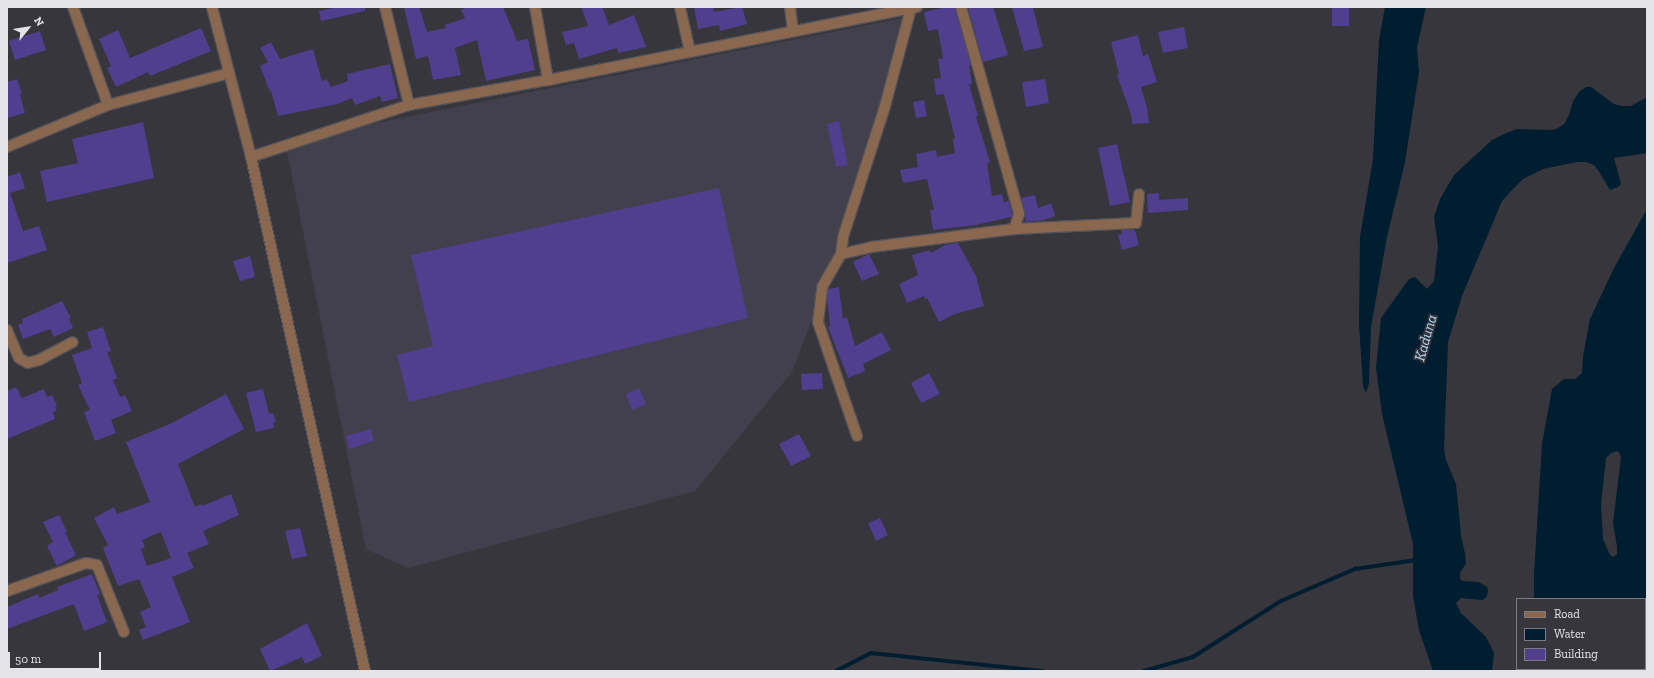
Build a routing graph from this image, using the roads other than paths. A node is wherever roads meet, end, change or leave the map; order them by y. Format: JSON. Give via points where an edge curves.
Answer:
{"nodes":[{"id":1,"x":72,"y":7,"type":"edge"},
{"id":2,"x":212,"y":7,"type":"edge"},
{"id":3,"x":385,"y":7,"type":"edge"},
{"id":4,"x":535,"y":7,"type":"edge"},
{"id":5,"x":680,"y":7,"type":"edge"},
{"id":6,"x":790,"y":7,"type":"edge"},
{"id":7,"x":961,"y":7,"type":"edge"},
{"id":8,"x":914,"y":8,"type":"edge"},
{"id":9,"x":793,"y":31,"type":"junction"},
{"id":10,"x":690,"y":52,"type":"junction"},
{"id":11,"x":229,"y":73,"type":"junction"},
{"id":12,"x":548,"y":80,"type":"junction"},
{"id":13,"x":108,"y":105,"type":"junction"},
{"id":14,"x":409,"y":105,"type":"junction"},
{"id":15,"x":7,"y":147,"type":"edge"},
{"id":16,"x":251,"y":157,"type":"junction"},
{"id":17,"x":1139,"y":194,"type":"dead end"},
{"id":18,"x":1014,"y":229,"type":"junction"},
{"id":19,"x":841,"y":254,"type":"junction"},
{"id":20,"x":7,"y":330,"type":"edge"},
{"id":21,"x":73,"y":342,"type":"dead end"},
{"id":22,"x":857,"y":436,"type":"dead end"},
{"id":23,"x":7,"y":591,"type":"edge"},
{"id":24,"x":124,"y":632,"type":"dead end"},
{"id":25,"x":364,"y":671,"type":"edge"}],
"edges":[{"from":1,"to":13,"type":"street"},
{"from":2,"to":11,"type":"street"},
{"from":3,"to":14,"type":"street"},
{"from":4,"to":12,"type":"street"},
{"from":5,"to":10,"type":"street"},
{"from":6,"to":9,"type":"street"},
{"from":7,"to":18,"type":"street","via":[[1019,214]]},
{"from":8,"to":9,"type":"street"},
{"from":8,"to":19,"type":"street","via":[[843,237]]},
{"from":9,"to":10,"type":"street"},
{"from":10,"to":12,"type":"street"},
{"from":11,"to":13,"type":"street"},
{"from":11,"to":16,"type":"street"},
{"from":12,"to":14,"type":"street"},
{"from":13,"to":15,"type":"street"},
{"from":14,"to":16,"type":"street"},
{"from":16,"to":25,"type":"street"},
{"from":17,"to":18,"type":"street","via":[[1136,223]]},
{"from":18,"to":19,"type":"street","via":[[870,247]]},
{"from":19,"to":22,"type":"street","via":[[822,287],[818,322]]},
{"from":20,"to":21,"type":"street","via":[[19,358],[28,363]]},
{"from":23,"to":24,"type":"street","via":[[86,563],[97,565]]}]}
